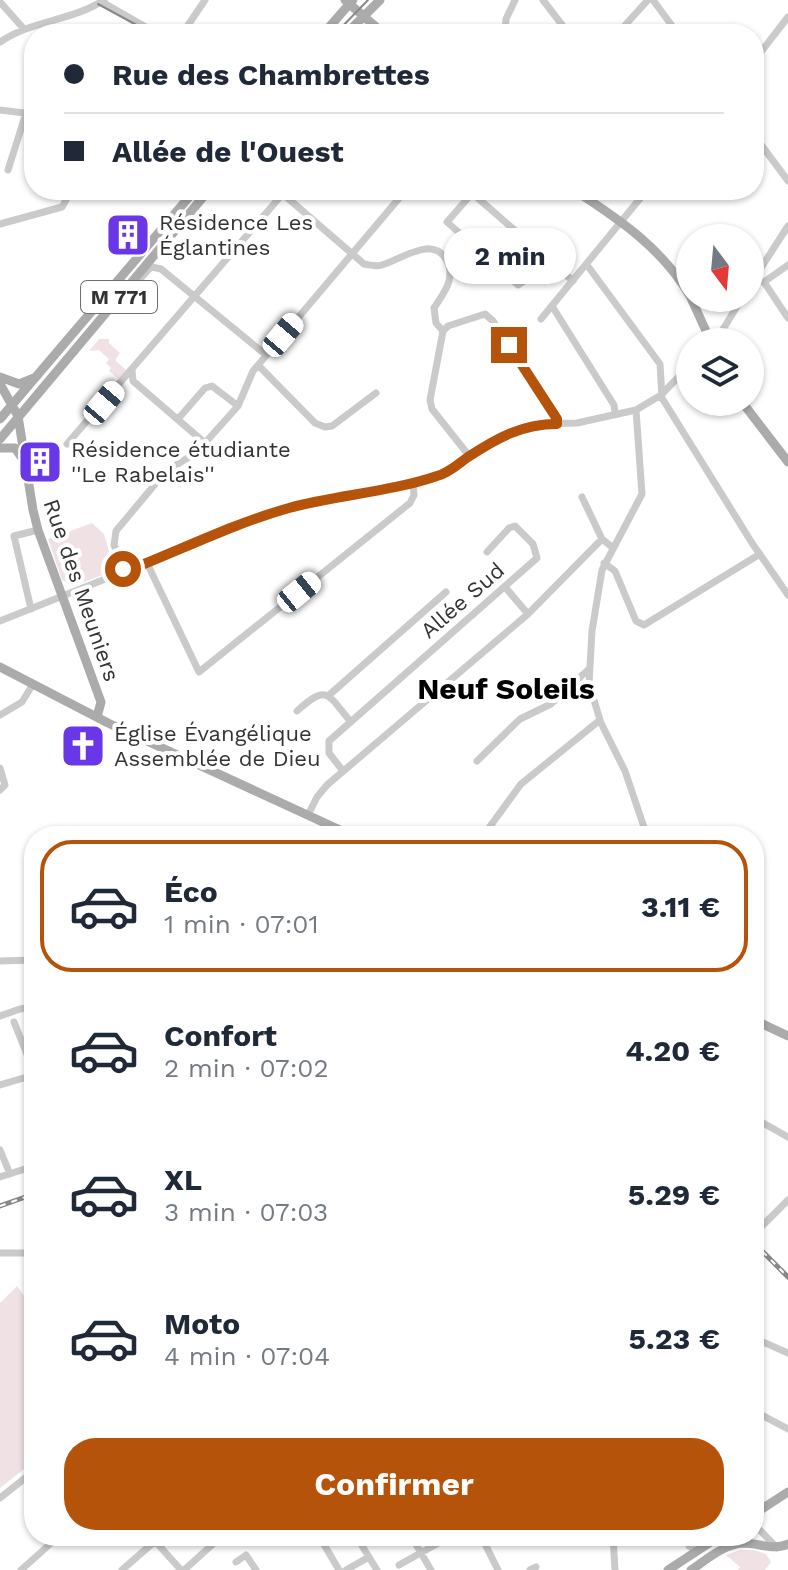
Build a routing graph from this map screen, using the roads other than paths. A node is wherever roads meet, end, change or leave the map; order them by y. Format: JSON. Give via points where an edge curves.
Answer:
{"nodes":[{"id":1,"x":205,"y":0,"type":"edge"},
{"id":2,"x":380,"y":0,"type":"edge"},
{"id":3,"x":515,"y":0,"type":"edge"},
{"id":4,"x":543,"y":0,"type":"edge"},
{"id":5,"x":650,"y":0,"type":"edge"},
{"id":6,"x":99,"y":1,"type":"edge"},
{"id":7,"x":349,"y":1,"type":"edge"},
{"id":8,"x":0,"y":2,"type":"edge"},
{"id":9,"x":364,"y":17,"type":"junction"},
{"id":10,"x":788,"y":17,"type":"edge"},
{"id":11,"x":25,"y":24,"type":"edge"},
{"id":12,"x":39,"y":24,"type":"edge"},
{"id":13,"x":140,"y":24,"type":"edge"},
{"id":14,"x":189,"y":24,"type":"edge"},
{"id":15,"x":331,"y":24,"type":"edge"},
{"id":16,"x":357,"y":24,"type":"edge"},
{"id":17,"x":372,"y":24,"type":"edge"},
{"id":18,"x":506,"y":24,"type":"edge"},
{"id":19,"x":561,"y":24,"type":"edge"},
{"id":20,"x":627,"y":24,"type":"edge"},
{"id":21,"x":670,"y":24,"type":"edge"},
{"id":22,"x":24,"y":29,"type":"edge"},
{"id":23,"x":0,"y":42,"type":"edge"},
{"id":24,"x":764,"y":48,"type":"edge"},
{"id":25,"x":0,"y":110,"type":"edge"},
{"id":26,"x":24,"y":112,"type":"edge"},
{"id":27,"x":24,"y":130,"type":"edge"},
{"id":28,"x":764,"y":149,"type":"edge"},
{"id":29,"x":8,"y":170,"type":"dead end"},
{"id":30,"x":788,"y":181,"type":"edge"},
{"id":31,"x":65,"y":200,"type":"edge"},
{"id":32,"x":187,"y":200,"type":"edge"},
{"id":33,"x":200,"y":200,"type":"edge"},
{"id":34,"x":277,"y":200,"type":"edge"},
{"id":35,"x":293,"y":200,"type":"edge"},
{"id":36,"x":397,"y":200,"type":"edge"},
{"id":37,"x":466,"y":200,"type":"edge"},
{"id":38,"x":482,"y":200,"type":"edge"},
{"id":39,"x":589,"y":200,"type":"edge"},
{"id":40,"x":639,"y":200,"type":"edge"},
{"id":41,"x":622,"y":221,"type":"junction"},
{"id":42,"x":0,"y":224,"type":"edge"},
{"id":43,"x":788,"y":226,"type":"edge"},
{"id":44,"x":158,"y":250,"type":"junction"},
{"id":45,"x":351,"y":253,"type":"junction"},
{"id":46,"x":552,"y":262,"type":"junction"},
{"id":47,"x":764,"y":263,"type":"edge"},
{"id":48,"x":587,"y":265,"type":"junction"},
{"id":49,"x":788,"y":265,"type":"edge"},
{"id":50,"x":161,"y":269,"type":"junction"},
{"id":51,"x":676,"y":275,"type":"edge"},
{"id":52,"x":573,"y":281,"type":"junction"},
{"id":53,"x":764,"y":282,"type":"joint"},
{"id":54,"x":196,"y":297,"type":"junction"},
{"id":55,"x":552,"y":306,"type":"junction"},
{"id":56,"x":102,"y":317,"type":"junction"},
{"id":57,"x":788,"y":318,"type":"edge"},
{"id":58,"x":541,"y":319,"type":"dead end"},
{"id":59,"x":443,"y":331,"type":"junction"},
{"id":60,"x":266,"y":355,"type":"junction"},
{"id":61,"x":258,"y":365,"type":"junction"},
{"id":62,"x":132,"y":370,"type":"junction"},
{"id":63,"x":37,"y":376,"type":"junction"},
{"id":64,"x":0,"y":377,"type":"edge"},
{"id":65,"x":676,"y":379,"type":"edge"},
{"id":66,"x":0,"y":384,"type":"edge"},
{"id":67,"x":376,"y":393,"type":"dead end"},
{"id":68,"x":661,"y":395,"type":"junction"},
{"id":69,"x":13,"y":405,"type":"junction"},
{"id":70,"x":238,"y":406,"type":"junction"},
{"id":71,"x":636,"y":410,"type":"junction"},
{"id":72,"x":615,"y":414,"type":"junction"},
{"id":73,"x":18,"y":416,"type":"junction"},
{"id":74,"x":753,"y":416,"type":"edge"},
{"id":75,"x":0,"y":419,"type":"edge"},
{"id":76,"x":178,"y":419,"type":"junction"},
{"id":77,"x":557,"y":424,"type":"junction"},
{"id":78,"x":0,"y":439,"type":"edge"},
{"id":79,"x":205,"y":443,"type":"junction"},
{"id":80,"x":67,"y":444,"type":"dead end"},
{"id":81,"x":0,"y":448,"type":"edge"},
{"id":82,"x":470,"y":457,"type":"junction"},
{"id":83,"x":788,"y":462,"type":"edge"},
{"id":84,"x":26,"y":464,"type":"junction"},
{"id":85,"x":413,"y":482,"type":"junction"},
{"id":86,"x":582,"y":497,"type":"dead end"},
{"id":87,"x":38,"y":530,"type":"junction"},
{"id":88,"x":602,"y":539,"type":"junction"},
{"id":89,"x":612,"y":547,"type":"junction"},
{"id":90,"x":487,"y":552,"type":"dead end"},
{"id":91,"x":760,"y":554,"type":"junction"},
{"id":92,"x":147,"y":563,"type":"junction"},
{"id":93,"x":604,"y":563,"type":"junction"},
{"id":94,"x":124,"y":572,"type":"junction"},
{"id":95,"x":505,"y":587,"type":"junction"},
{"id":96,"x":446,"y":592,"type":"dead end"},
{"id":97,"x":788,"y":595,"type":"edge"},
{"id":98,"x":63,"y":597,"type":"junction"},
{"id":99,"x":31,"y":609,"type":"junction"},
{"id":100,"x":528,"y":614,"type":"junction"},
{"id":101,"x":0,"y":621,"type":"edge"},
{"id":102,"x":0,"y":667,"type":"edge"},
{"id":103,"x":589,"y":669,"type":"junction"},
{"id":104,"x":33,"y":684,"type":"junction"},
{"id":105,"x":328,"y":696,"type":"junction"},
{"id":106,"x":297,"y":711,"type":"dead end"},
{"id":107,"x":0,"y":715,"type":"edge"},
{"id":108,"x":97,"y":717,"type":"junction"},
{"id":109,"x":600,"y":720,"type":"junction"},
{"id":110,"x":351,"y":722,"type":"junction"},
{"id":111,"x":477,"y":761,"type":"dead end"},
{"id":112,"x":0,"y":768,"type":"edge"},
{"id":113,"x":343,"y":771,"type":"junction"},
{"id":114,"x":0,"y":790,"type":"edge"},
{"id":115,"x":308,"y":815,"type":"junction"},
{"id":116,"x":332,"y":826,"type":"edge"},
{"id":117,"x":490,"y":826,"type":"edge"},
{"id":118,"x":644,"y":826,"type":"edge"},
{"id":119,"x":24,"y":960,"type":"edge"},
{"id":120,"x":0,"y":961,"type":"edge"},
{"id":121,"x":24,"y":1008,"type":"edge"},
{"id":122,"x":0,"y":1016,"type":"edge"},
{"id":123,"x":14,"y":1022,"type":"dead end"},
{"id":124,"x":764,"y":1025,"type":"edge"},
{"id":125,"x":788,"y":1036,"type":"edge"},
{"id":126,"x":24,"y":1048,"type":"edge"},
{"id":127,"x":24,"y":1077,"type":"edge"},
{"id":128,"x":0,"y":1085,"type":"edge"},
{"id":129,"x":764,"y":1124,"type":"edge"},
{"id":130,"x":788,"y":1137,"type":"edge"},
{"id":131,"x":0,"y":1150,"type":"edge"},
{"id":132,"x":24,"y":1169,"type":"edge"},
{"id":133,"x":10,"y":1174,"type":"junction"},
{"id":134,"x":0,"y":1177,"type":"edge"},
{"id":135,"x":788,"y":1200,"type":"edge"},
{"id":136,"x":764,"y":1224,"type":"edge"},
{"id":137,"x":0,"y":1253,"type":"edge"},
{"id":138,"x":24,"y":1253,"type":"edge"},
{"id":139,"x":764,"y":1342,"type":"edge"},
{"id":140,"x":788,"y":1353,"type":"edge"},
{"id":141,"x":764,"y":1416,"type":"edge"},
{"id":142,"x":788,"y":1429,"type":"edge"},
{"id":143,"x":24,"y":1479,"type":"edge"},
{"id":144,"x":788,"y":1492,"type":"edge"},
{"id":145,"x":0,"y":1498,"type":"edge"},
{"id":146,"x":764,"y":1508,"type":"edge"},
{"id":147,"x":764,"y":1534,"type":"edge"},
{"id":148,"x":788,"y":1544,"type":"edge"},
{"id":149,"x":47,"y":1546,"type":"edge"},
{"id":150,"x":149,"y":1546,"type":"edge"},
{"id":151,"x":164,"y":1546,"type":"edge"},
{"id":152,"x":211,"y":1546,"type":"edge"},
{"id":153,"x":325,"y":1546,"type":"edge"},
{"id":154,"x":362,"y":1546,"type":"edge"},
{"id":155,"x":417,"y":1546,"type":"edge"},
{"id":156,"x":433,"y":1546,"type":"edge"},
{"id":157,"x":486,"y":1546,"type":"edge"},
{"id":158,"x":614,"y":1546,"type":"edge"},
{"id":159,"x":689,"y":1546,"type":"edge"},
{"id":160,"x":704,"y":1546,"type":"edge"},
{"id":161,"x":731,"y":1546,"type":"edge"},
{"id":162,"x":764,"y":1546,"type":"edge"},
{"id":163,"x":777,"y":1548,"type":"junction"},
{"id":164,"x":696,"y":1551,"type":"junction"},
{"id":165,"x":421,"y":1553,"type":"junction"},
{"id":166,"x":369,"y":1557,"type":"junction"},
{"id":167,"x":30,"y":1561,"type":"junction"},
{"id":168,"x":236,"y":1562,"type":"dead end"},
{"id":169,"x":399,"y":1565,"type":"dead end"},
{"id":170,"x":21,"y":1570,"type":"edge"},
{"id":171,"x":38,"y":1570,"type":"edge"},
{"id":172,"x":122,"y":1570,"type":"edge"},
{"id":173,"x":183,"y":1570,"type":"edge"},
{"id":174,"x":256,"y":1570,"type":"edge"},
{"id":175,"x":339,"y":1570,"type":"edge"},
{"id":176,"x":346,"y":1570,"type":"edge"},
{"id":177,"x":377,"y":1570,"type":"edge"},
{"id":178,"x":431,"y":1570,"type":"edge"},
{"id":179,"x":498,"y":1570,"type":"edge"},
{"id":180,"x":615,"y":1570,"type":"edge"},
{"id":181,"x":668,"y":1570,"type":"edge"},
{"id":182,"x":691,"y":1570,"type":"edge"}],
"edges":[{"from":1,"to":14,"type":"street"},
{"from":2,"to":9,"type":"main road"},
{"from":3,"to":18,"type":"street"},
{"from":4,"to":19,"type":"street"},
{"from":5,"to":20,"type":"street"},
{"from":5,"to":21,"type":"street"},
{"from":6,"to":12,"type":"street"},
{"from":6,"to":13,"type":"street"},
{"from":7,"to":9,"type":"main road"},
{"from":7,"to":15,"type":"main road"},
{"from":8,"to":11,"type":"street"},
{"from":9,"to":16,"type":"main road"},
{"from":9,"to":17,"type":"main road"},
{"from":10,"to":24,"type":"street"},
{"from":22,"to":23,"type":"street"},
{"from":25,"to":26,"type":"street"},
{"from":27,"to":29,"type":"street"},
{"from":28,"to":30,"type":"street"},
{"from":31,"to":42,"type":"street","via":[[60,207]]},
{"from":32,"to":63,"type":"main road","number":"M 771"},
{"from":33,"to":44,"type":"main road","number":"M 771"},
{"from":34,"to":54,"type":"street"},
{"from":35,"to":45,"type":"street"},
{"from":36,"to":45,"type":"street"},
{"from":37,"to":46,"type":"street","via":[[447,222],[518,285]]},
{"from":38,"to":46,"type":"street"},
{"from":39,"to":41,"type":"main road"},
{"from":40,"to":41,"type":"street"},
{"from":41,"to":48,"type":"street"},
{"from":41,"to":51,"type":"main road"},
{"from":43,"to":47,"type":"street"},
{"from":44,"to":50,"type":"street"},
{"from":44,"to":56,"type":"main road","number":"M 771"},
{"from":45,"to":59,"type":"street","via":[[364,264],[379,266],[420,248],[438,251],[447,260],[451,277],[434,308]]},
{"from":45,"to":60,"type":"street"},
{"from":46,"to":52,"type":"street"},
{"from":48,"to":52,"type":"street"},
{"from":48,"to":68,"type":"street","via":[[660,364]]},
{"from":49,"to":53,"type":"street"},
{"from":50,"to":54,"type":"street"},
{"from":50,"to":56,"type":"street","via":[[148,270]]},
{"from":52,"to":55,"type":"street"},
{"from":53,"to":57,"type":"street"},
{"from":54,"to":60,"type":"street"},
{"from":54,"to":62,"type":"street"},
{"from":55,"to":58,"type":"street"},
{"from":55,"to":72,"type":"street"},
{"from":56,"to":73,"type":"main road","number":"M 771"},
{"from":59,"to":77,"type":"street","via":[[485,314]]},
{"from":59,"to":82,"type":"street","via":[[430,400]]},
{"from":60,"to":61,"type":"street"},
{"from":61,"to":67,"type":"street","via":[[325,427]]},
{"from":61,"to":70,"type":"street"},
{"from":62,"to":76,"type":"street","via":[[133,381]]},
{"from":62,"to":80,"type":"street"},
{"from":63,"to":64,"type":"main road","via":[[19,384]]},
{"from":63,"to":69,"type":"main road","number":"M 771"},
{"from":65,"to":68,"type":"street"},
{"from":66,"to":69,"type":"main road","name":"Rue des Meuniers"},
{"from":68,"to":71,"type":"street"},
{"from":68,"to":91,"type":"street"},
{"from":69,"to":73,"type":"main road","name":"Rue des Meuniers"},
{"from":69,"to":75,"type":"main road","number":"M 771"},
{"from":70,"to":76,"type":"street","via":[[212,386]]},
{"from":70,"to":79,"type":"street"},
{"from":71,"to":72,"type":"street"},
{"from":71,"to":89,"type":"street","via":[[642,494]]},
{"from":72,"to":77,"type":"street"},
{"from":73,"to":78,"type":"main road","number":"M 771"},
{"from":73,"to":84,"type":"main road","name":"Rue des Meuniers"},
{"from":74,"to":83,"type":"main road"},
{"from":76,"to":79,"type":"street"},
{"from":77,"to":82,"type":"street","via":[[521,428]]},
{"from":79,"to":94,"type":"street","via":[[166,471],[116,531],[114,545]]},
{"from":81,"to":84,"type":"main road","via":[[15,448]]},
{"from":82,"to":85,"type":"street","via":[[439,476]]},
{"from":84,"to":87,"type":"main road","name":"Rue des Meuniers"},
{"from":85,"to":92,"type":"street","via":[[287,509]]},
{"from":85,"to":92,"type":"street","via":[[410,503],[199,672]]},
{"from":86,"to":88,"type":"street"},
{"from":87,"to":98,"type":"main road","name":"Rue des Meuniers"},
{"from":87,"to":99,"type":"street","via":[[14,536]]},
{"from":88,"to":89,"type":"street"},
{"from":88,"to":100,"type":"street"},
{"from":89,"to":93,"type":"street"},
{"from":90,"to":95,"type":"street","name":"Allée Sud","via":[[515,526],[537,551],[537,558]]},
{"from":91,"to":93,"type":"street","via":[[646,625],[636,621],[615,571]]},
{"from":91,"to":97,"type":"street"},
{"from":92,"to":94,"type":"street"},
{"from":93,"to":103,"type":"street"},
{"from":94,"to":98,"type":"street"},
{"from":95,"to":100,"type":"street"},
{"from":95,"to":110,"type":"street","name":"Allée Sud"},
{"from":96,"to":105,"type":"street","name":"Allée Sud"},
{"from":98,"to":99,"type":"street"},
{"from":98,"to":108,"type":"main road","name":"Rue des Meuniers","via":[[101,702]]},
{"from":99,"to":101,"type":"street"},
{"from":100,"to":113,"type":"street"},
{"from":102,"to":104,"type":"main road"},
{"from":103,"to":109,"type":"street","via":[[590,694]]},
{"from":103,"to":111,"type":"street","via":[[551,704],[520,719]]},
{"from":104,"to":107,"type":"street","via":[[22,702]]},
{"from":104,"to":108,"type":"main road"},
{"from":105,"to":106,"type":"street","name":"Allée Sud","via":[[315,695]]},
{"from":105,"to":110,"type":"street"},
{"from":108,"to":115,"type":"main road"},
{"from":109,"to":117,"type":"street","via":[[521,784]]},
{"from":109,"to":118,"type":"street"},
{"from":110,"to":113,"type":"street","name":"Allée Sud","via":[[329,741],[329,753]]},
{"from":112,"to":114,"type":"street","via":[[5,785]]},
{"from":113,"to":115,"type":"street","via":[[321,790]]},
{"from":115,"to":116,"type":"main road"},
{"from":119,"to":120,"type":"street"},
{"from":121,"to":122,"type":"street"},
{"from":123,"to":126,"type":"street"},
{"from":124,"to":125,"type":"main road"},
{"from":127,"to":128,"type":"street"},
{"from":129,"to":130,"type":"street"},
{"from":131,"to":133,"type":"street"},
{"from":132,"to":133,"type":"street"},
{"from":133,"to":134,"type":"street"},
{"from":135,"to":136,"type":"street"},
{"from":137,"to":138,"type":"street"},
{"from":139,"to":140,"type":"street"},
{"from":141,"to":142,"type":"street"},
{"from":143,"to":145,"type":"street"},
{"from":144,"to":146,"type":"main road"},
{"from":147,"to":163,"type":"street"},
{"from":148,"to":163,"type":"main road"},
{"from":149,"to":167,"type":"street"},
{"from":150,"to":172,"type":"street"},
{"from":151,"to":173,"type":"street"},
{"from":152,"to":173,"type":"street"},
{"from":153,"to":175,"type":"street"},
{"from":154,"to":166,"type":"street"},
{"from":155,"to":165,"type":"street"},
{"from":156,"to":165,"type":"street"},
{"from":157,"to":179,"type":"street"},
{"from":158,"to":180,"type":"street"},
{"from":159,"to":164,"type":"street"},
{"from":160,"to":164,"type":"main road"},
{"from":161,"to":182,"type":"main road"},
{"from":162,"to":163,"type":"main road"},
{"from":164,"to":181,"type":"main road"},
{"from":165,"to":169,"type":"street"},
{"from":165,"to":178,"type":"street"},
{"from":166,"to":176,"type":"street"},
{"from":166,"to":177,"type":"street"},
{"from":167,"to":170,"type":"street"},
{"from":167,"to":171,"type":"street"},
{"from":168,"to":174,"type":"street","via":[[246,1555]]}]}
